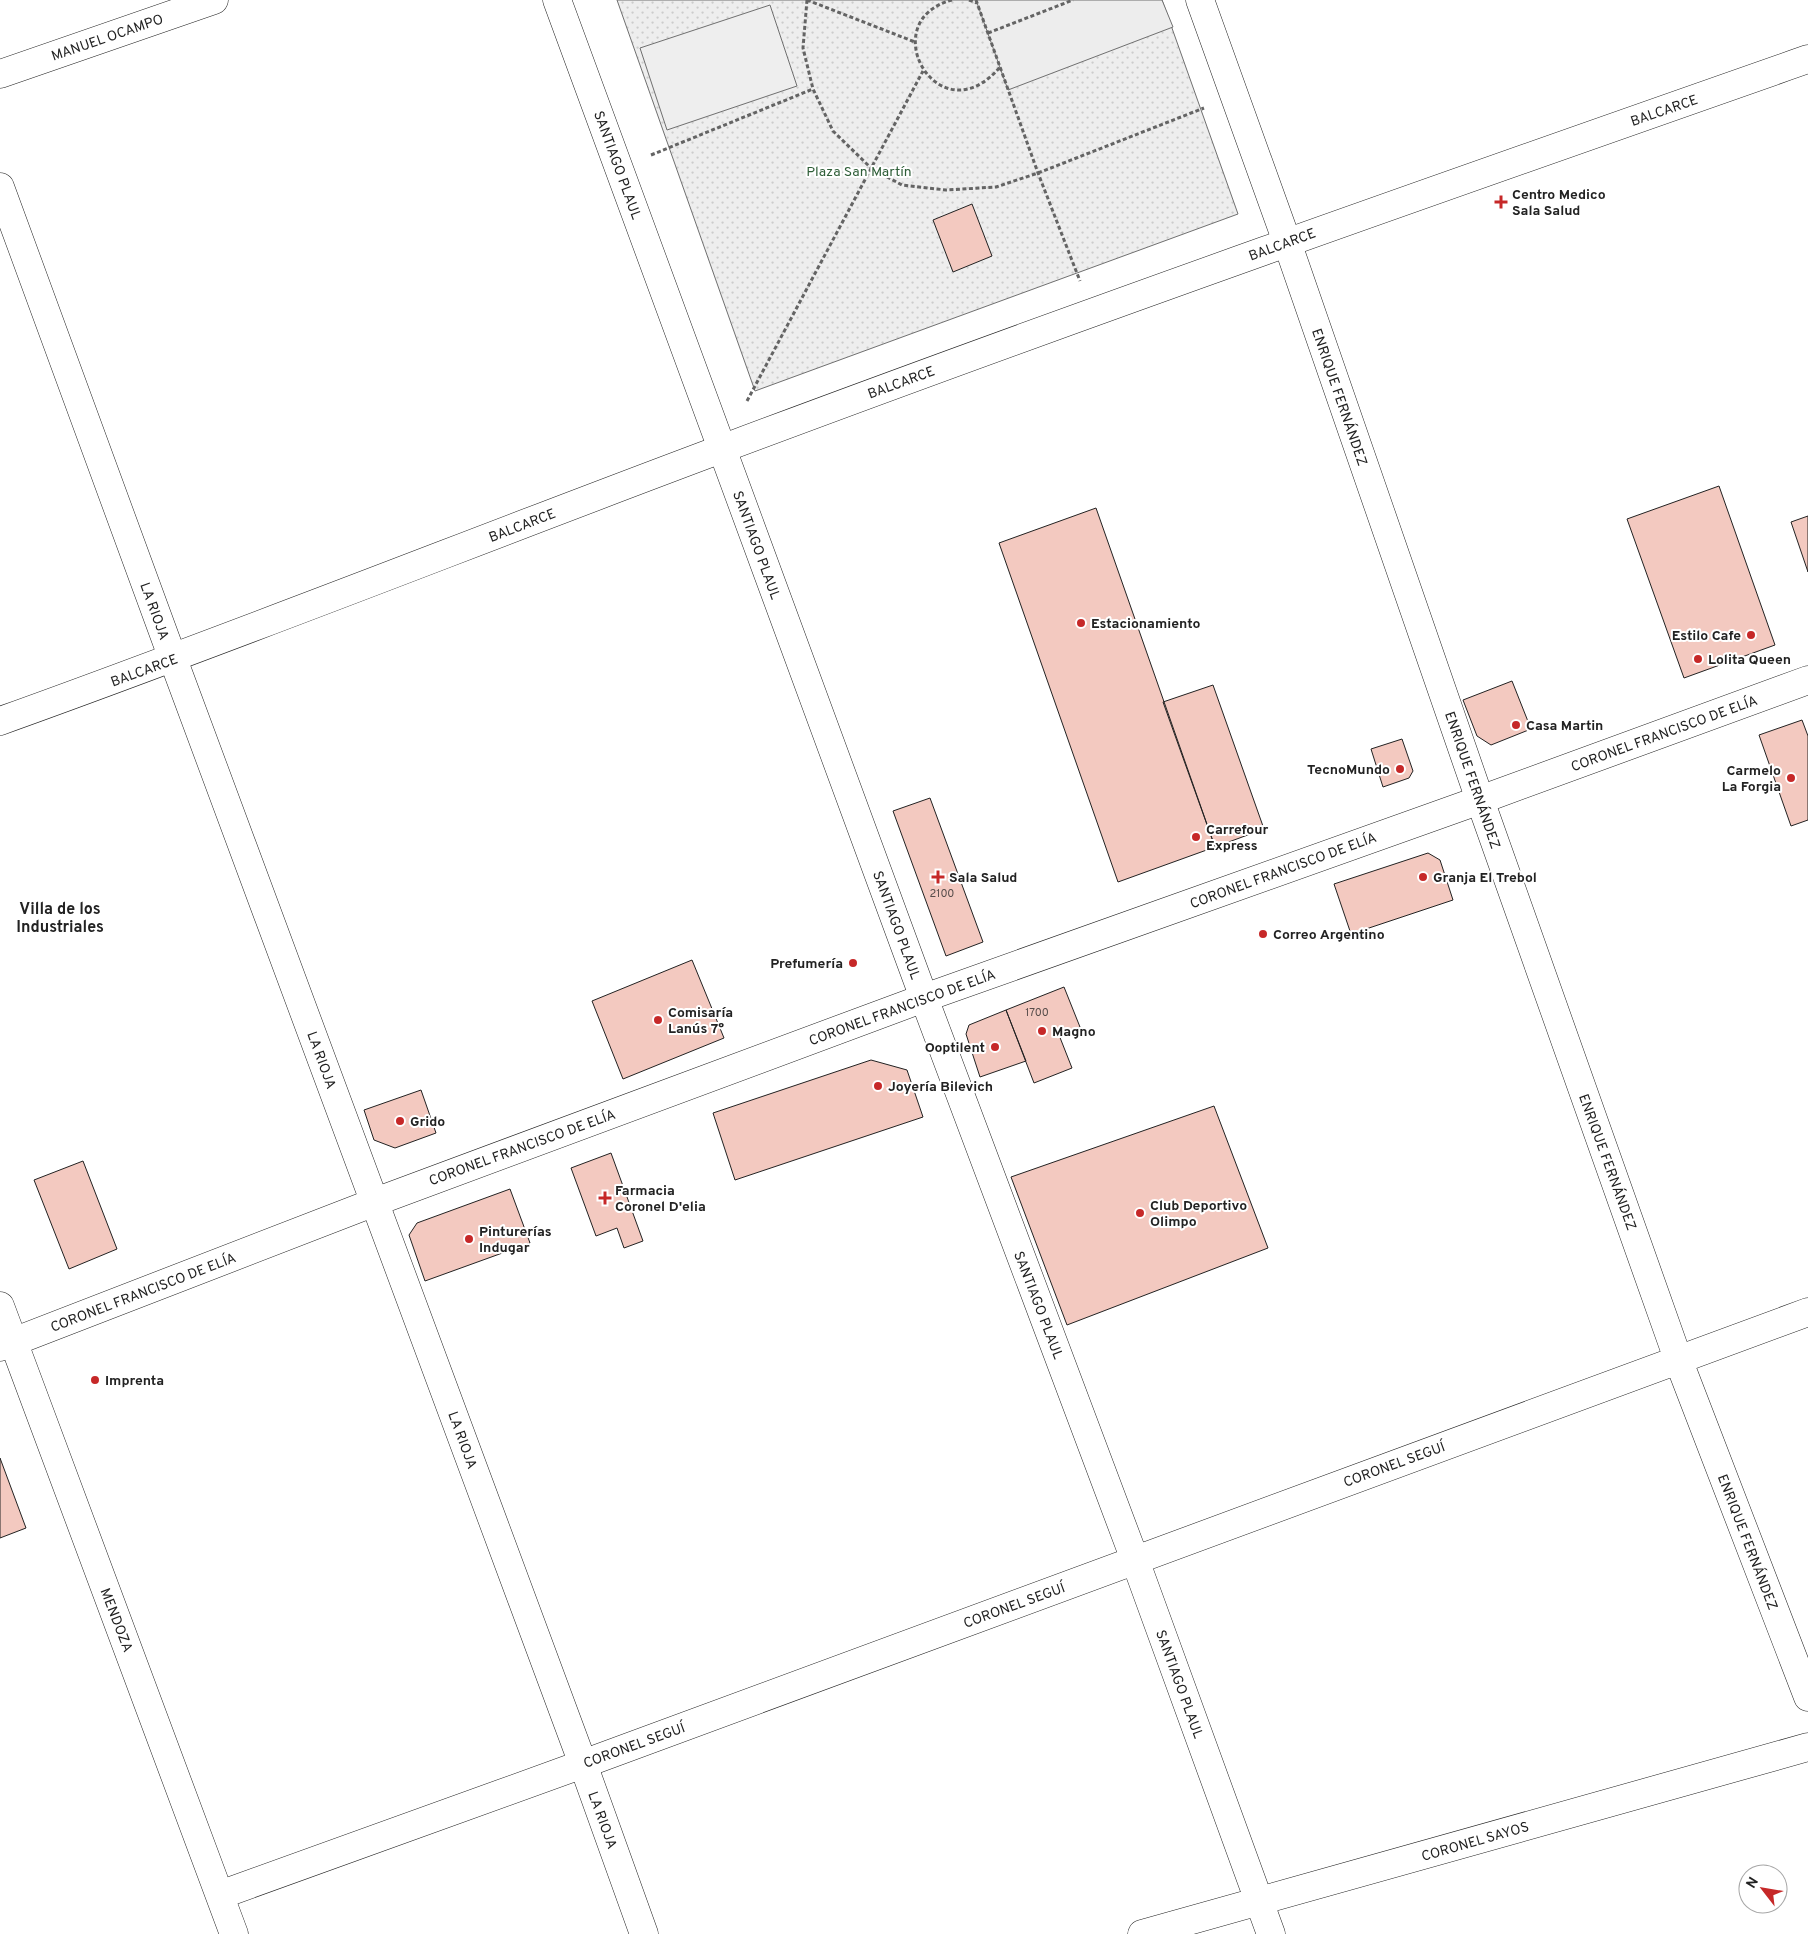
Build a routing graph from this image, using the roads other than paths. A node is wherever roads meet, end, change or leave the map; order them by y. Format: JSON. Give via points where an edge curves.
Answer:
{"nodes":[{"id":1,"x":214,"y":0,"type":"edge"},
{"id":2,"x":557,"y":0,"type":"edge"},
{"id":3,"x":1200,"y":0,"type":"edge"},
{"id":4,"x":1808,"y":59,"type":"edge"},
{"id":5,"x":0,"y":74,"type":"edge"},
{"id":6,"x":0,"y":187,"type":"edge"},
{"id":7,"x":1286,"y":242,"type":"junction"},
{"id":8,"x":722,"y":449,"type":"junction"},
{"id":9,"x":173,"y":659,"type":"junction"},
{"id":10,"x":1808,"y":680,"type":"edge"},
{"id":11,"x":0,"y":721,"type":"edge"},
{"id":12,"x":1480,"y":800,"type":"junction"},
{"id":13,"x":924,"y":998,"type":"junction"},
{"id":14,"x":375,"y":1202,"type":"junction"},
{"id":15,"x":0,"y":1306,"type":"edge"},
{"id":16,"x":1808,"y":1312,"type":"edge"},
{"id":17,"x":6,"y":1345,"type":"edge"},
{"id":18,"x":1678,"y":1359,"type":"junction"},
{"id":19,"x":1135,"y":1560,"type":"junction"},
{"id":20,"x":1808,"y":1697,"type":"edge"},
{"id":21,"x":1808,"y":1747,"type":"edge"},
{"id":22,"x":583,"y":1764,"type":"junction"},
{"id":23,"x":220,"y":1895,"type":"junction"},
{"id":24,"x":1260,"y":1902,"type":"junction"},
{"id":25,"x":234,"y":1934,"type":"edge"},
{"id":26,"x":644,"y":1934,"type":"edge"},
{"id":27,"x":1142,"y":1934,"type":"edge"},
{"id":28,"x":1271,"y":1934,"type":"edge"}],
"edges":[{"from":1,"to":5,"type":"street","name":"MANUEL OCAMPO"},
{"from":2,"to":8,"type":"street","name":"SANTIAGO PLAUL"},
{"from":3,"to":7,"type":"street","name":"ENRIQUE FERNÁNDEZ"},
{"from":4,"to":7,"type":"street","name":"BALCARCE"},
{"from":6,"to":9,"type":"street","name":"LA RIOJA"},
{"from":7,"to":8,"type":"street","name":"BALCARCE"},
{"from":7,"to":12,"type":"street","name":"ENRIQUE FERNÁNDEZ"},
{"from":8,"to":9,"type":"street","name":"BALCARCE"},
{"from":8,"to":13,"type":"street","name":"SANTIAGO PLAUL"},
{"from":9,"to":11,"type":"street","name":"BALCARCE"},
{"from":9,"to":14,"type":"street","name":"LA RIOJA"},
{"from":10,"to":12,"type":"street","name":"CORONEL FRANCISCO DE ELÍA"},
{"from":12,"to":13,"type":"street","name":"CORONEL FRANCISCO DE ELÍA"},
{"from":12,"to":18,"type":"street","name":"ENRIQUE FERNÁNDEZ"},
{"from":13,"to":14,"type":"street","name":"CORONEL FRANCISCO DE ELÍA"},
{"from":13,"to":19,"type":"street","name":"SANTIAGO PLAUL"},
{"from":14,"to":17,"type":"street","name":"CORONEL FRANCISCO DE ELÍA"},
{"from":14,"to":22,"type":"street","name":"LA RIOJA"},
{"from":15,"to":17,"type":"street","name":"MENDOZA"},
{"from":16,"to":18,"type":"street","name":"CORONEL SEGUÍ"},
{"from":17,"to":23,"type":"street","name":"MENDOZA"},
{"from":18,"to":19,"type":"street","name":"CORONEL SEGUÍ"},
{"from":18,"to":20,"type":"street","name":"ENRIQUE FERNÁNDEZ"},
{"from":19,"to":22,"type":"street","name":"CORONEL SEGUÍ"},
{"from":19,"to":24,"type":"street","name":"SANTIAGO PLAUL"},
{"from":21,"to":24,"type":"street","name":"CORONEL SAYOS"},
{"from":22,"to":23,"type":"street","name":"CORONEL SEGUÍ"},
{"from":22,"to":26,"type":"street","name":"LA RIOJA"},
{"from":23,"to":25,"type":"street","name":"MENDOZA"},
{"from":24,"to":27,"type":"street","name":"CORONEL SAYOS"},
{"from":24,"to":28,"type":"street","name":"SANTIAGO PLAUL"}]}
